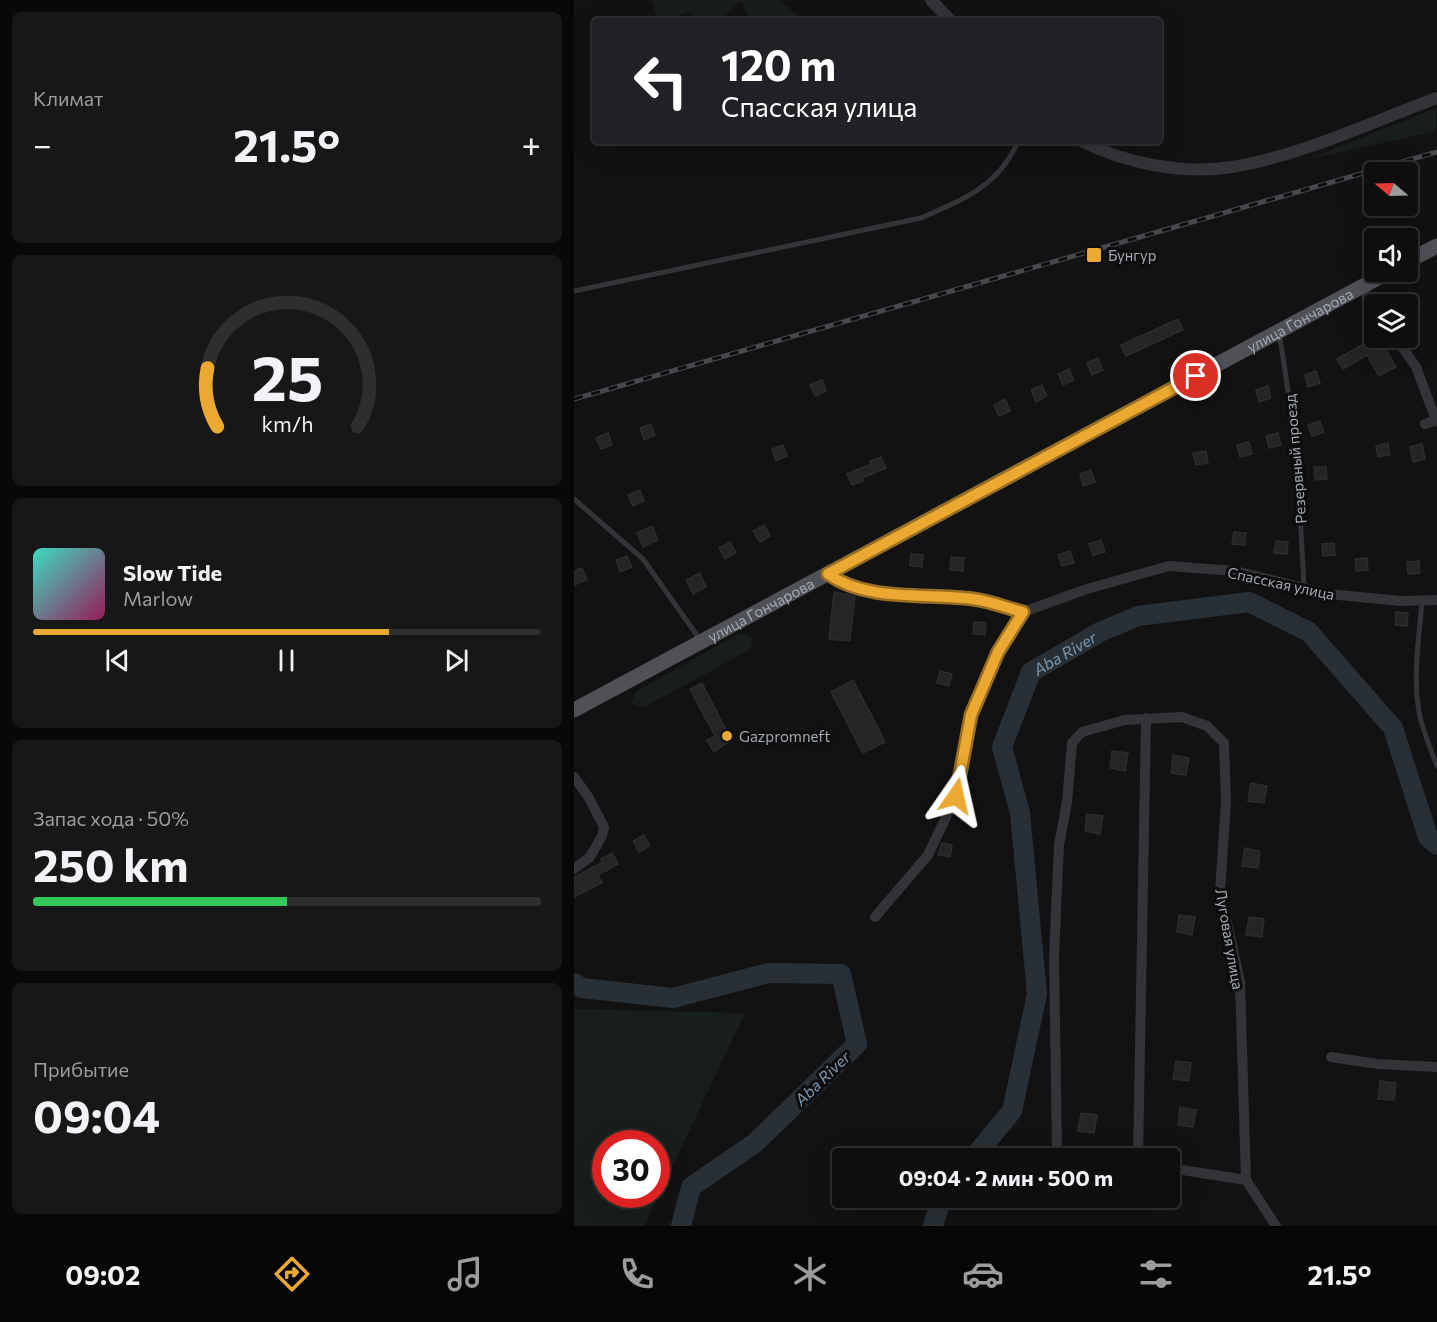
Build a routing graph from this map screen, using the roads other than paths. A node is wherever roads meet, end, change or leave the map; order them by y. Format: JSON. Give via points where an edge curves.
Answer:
{"nodes":[{"id":1,"x":931,"y":0,"type":"edge"},
{"id":2,"x":948,"y":18,"type":"edge"},
{"id":3,"x":1436,"y":98,"type":"edge"},
{"id":4,"x":1017,"y":144,"type":"edge"},
{"id":5,"x":1088,"y":144,"type":"edge"},
{"id":6,"x":1436,"y":246,"type":"edge"},
{"id":7,"x":1418,"y":256,"type":"edge"},
{"id":8,"x":1370,"y":282,"type":"edge"},
{"id":9,"x":1362,"y":286,"type":"junction"},
{"id":10,"x":574,"y":291,"type":"edge"},
{"id":11,"x":1367,"y":294,"type":"edge"},
{"id":12,"x":1278,"y":332,"type":"junction"},
{"id":13,"x":1403,"y":348,"type":"edge"},
{"id":14,"x":1436,"y":420,"type":"edge"},
{"id":15,"x":1424,"y":424,"type":"dead end"},
{"id":16,"x":574,"y":499,"type":"edge"},
{"id":17,"x":828,"y":574,"type":"junction"},
{"id":18,"x":1304,"y":588,"type":"junction"},
{"id":19,"x":1436,"y":600,"type":"edge"},
{"id":20,"x":1422,"y":601,"type":"junction"},
{"id":21,"x":1023,"y":612,"type":"junction"},
{"id":22,"x":702,"y":642,"type":"junction"},
{"id":23,"x":574,"y":710,"type":"edge"},
{"id":24,"x":1146,"y":718,"type":"junction"},
{"id":25,"x":1436,"y":766,"type":"edge"},
{"id":26,"x":574,"y":777,"type":"edge"},
{"id":27,"x":574,"y":868,"type":"edge"},
{"id":28,"x":875,"y":917,"type":"dead end"},
{"id":29,"x":1331,"y":1057,"type":"dead end"},
{"id":30,"x":1436,"y":1067,"type":"edge"},
{"id":31,"x":1057,"y":1148,"type":"edge"},
{"id":32,"x":1138,"y":1148,"type":"edge"},
{"id":33,"x":1180,"y":1170,"type":"edge"},
{"id":34,"x":1246,"y":1180,"type":"junction"},
{"id":35,"x":1276,"y":1226,"type":"edge"}],
"edges":[{"from":1,"to":2,"type":"street"},
{"from":3,"to":5,"type":"street","via":[[1273,158],[1230,168],[1129,161]]},
{"from":4,"to":10,"type":"lane","via":[[1010,161],[972,196],[921,218]]},
{"from":6,"to":7,"type":"main road"},
{"from":8,"to":9,"type":"main road","name":"улица Гончарова"},
{"from":9,"to":11,"type":"street"},
{"from":9,"to":12,"type":"main road","name":"улица Гончарова"},
{"from":12,"to":17,"type":"main road","name":"улица Гончарова"},
{"from":12,"to":18,"type":"lane","name":"Резервный проезд","via":[[1298,471]]},
{"from":13,"to":14,"type":"street","via":[[1416,367]]},
{"from":14,"to":15,"type":"street"},
{"from":16,"to":22,"type":"lane","via":[[643,559]]},
{"from":17,"to":21,"type":"street","via":[[844,585],[867,592],[976,599]]},
{"from":17,"to":22,"type":"main road","name":"улица Гончарова"},
{"from":18,"to":20,"type":"street","name":"Спасская улица","via":[[1329,594]]},
{"from":18,"to":21,"type":"street","name":"Спасская улица","via":[[1235,571],[1170,566]]},
{"from":19,"to":20,"type":"street","name":"Спасская улица"},
{"from":20,"to":25,"type":"lane","via":[[1417,696]]},
{"from":21,"to":28,"type":"street","via":[[998,652],[971,715],[956,796],[928,855]]},
{"from":22,"to":23,"type":"main road","name":"улица Гончарова"},
{"from":24,"to":31,"type":"street","name":"Луговая улица","via":[[1093,728],[1082,732],[1072,743],[1067,802],[1058,845],[1054,956]]},
{"from":24,"to":32,"type":"street"},
{"from":24,"to":34,"type":"street","name":"Луговая улица","via":[[1182,717],[1207,726],[1224,743],[1226,801],[1220,891],[1240,982]]},
{"from":26,"to":27,"type":"street","via":[[604,827],[590,857]]},
{"from":29,"to":30,"type":"street"},
{"from":33,"to":34,"type":"street"},
{"from":34,"to":35,"type":"street"}]}
